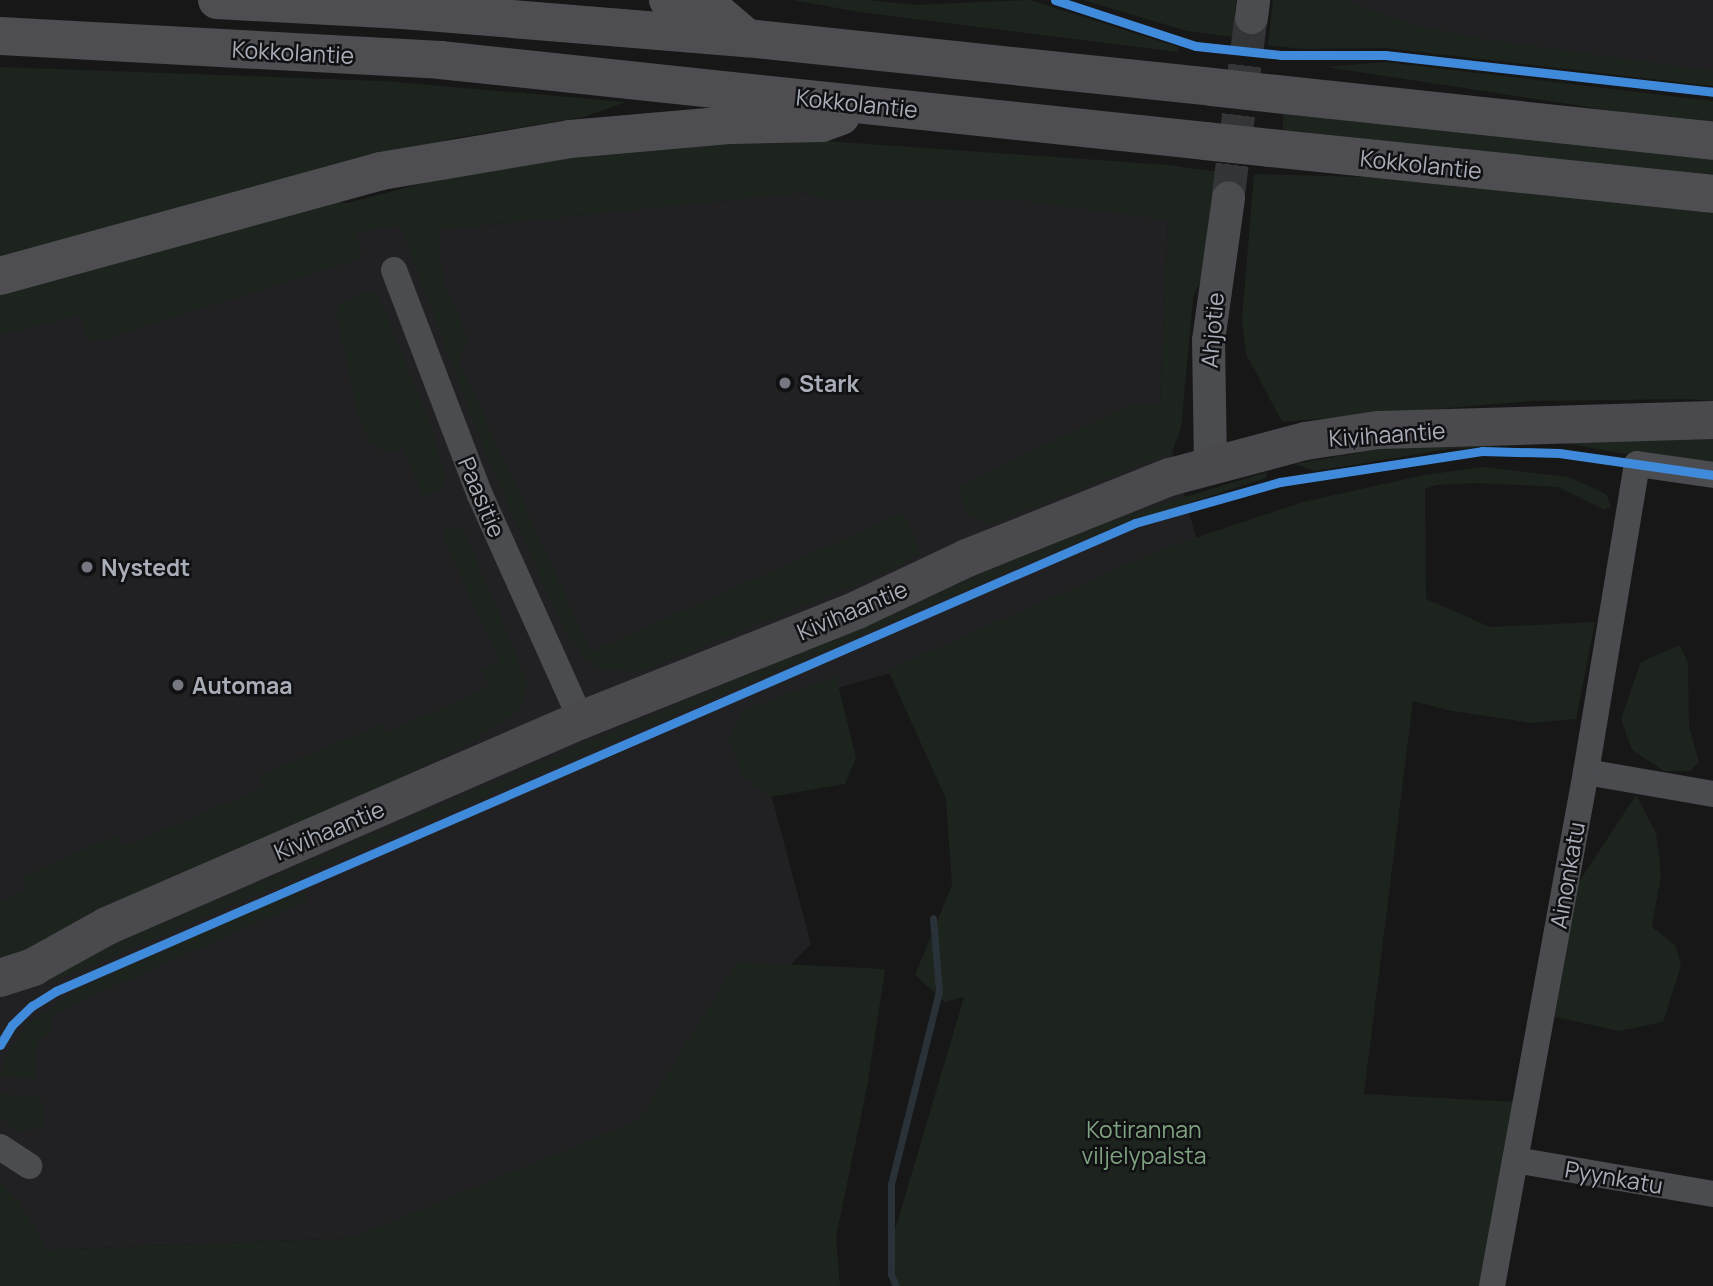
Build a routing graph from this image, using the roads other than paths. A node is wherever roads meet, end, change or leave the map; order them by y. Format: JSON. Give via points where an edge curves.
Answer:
{"nodes":[{"id":1,"x":217,"y":0,"type":"edge"},
{"id":2,"x":668,"y":0,"type":"edge"},
{"id":3,"x":0,"y":36,"type":"edge"},
{"id":4,"x":747,"y":38,"type":"junction"},
{"id":5,"x":873,"y":105,"type":"junction"},
{"id":6,"x":1713,"y":141,"type":"edge"},
{"id":7,"x":1713,"y":194,"type":"edge"},
{"id":8,"x":1228,"y":197,"type":"tunnel mouth"},
{"id":9,"x":394,"y":270,"type":"dead end"},
{"id":10,"x":0,"y":276,"type":"edge"},
{"id":11,"x":1713,"y":420,"type":"edge"},
{"id":12,"x":1210,"y":465,"type":"junction"},
{"id":13,"x":1713,"y":475,"type":"edge"},
{"id":14,"x":581,"y":720,"type":"junction"},
{"id":15,"x":1586,"y":772,"type":"junction"},
{"id":16,"x":1713,"y":794,"type":"edge"},
{"id":17,"x":16,"y":972,"type":"edge"},
{"id":18,"x":0,"y":1005,"type":"edge"},
{"id":19,"x":0,"y":1147,"type":"edge"},
{"id":20,"x":1515,"y":1160,"type":"junction"},
{"id":21,"x":29,"y":1167,"type":"dead end"},
{"id":22,"x":1713,"y":1194,"type":"edge"},
{"id":23,"x":1492,"y":1286,"type":"edge"}],
"edges":[{"from":1,"to":4,"type":"highway","name":"Kokkolantie"},
{"from":2,"to":4,"type":"highway","via":[[713,9]]},
{"from":3,"to":5,"type":"highway","name":"Kokkolantie","via":[[440,60]]},
{"from":4,"to":6,"type":"highway","name":"Kokkolantie","bridge":true},
{"from":5,"to":7,"type":"highway","name":"Kokkolantie","bridge":true},
{"from":5,"to":10,"type":"highway","via":[[822,123],[731,125],[569,139],[381,171]]},
{"from":8,"to":12,"type":"street","name":"Ahjotie","via":[[1208,340]]},
{"from":9,"to":14,"type":"street","name":"Paasitie","via":[[480,495]]},
{"from":11,"to":12,"type":"main road","name":"Kivihaantie","via":[[1379,430],[1305,441]]},
{"from":12,"to":14,"type":"main road","name":"Kivihaantie","via":[[1056,521],[857,610]]},
{"from":13,"to":15,"type":"street","name":"Ainonkatu","via":[[1637,464]]},
{"from":14,"to":17,"type":"main road","name":"Kivihaantie","via":[[107,926]]},
{"from":15,"to":16,"type":"street"},
{"from":15,"to":20,"type":"street","name":"Ainonkatu"},
{"from":17,"to":18,"type":"main road","name":"Kivihaantie"},
{"from":19,"to":21,"type":"street"},
{"from":20,"to":22,"type":"street","name":"Pyynkatu"},
{"from":20,"to":23,"type":"street","name":"Ainonkatu"}]}
